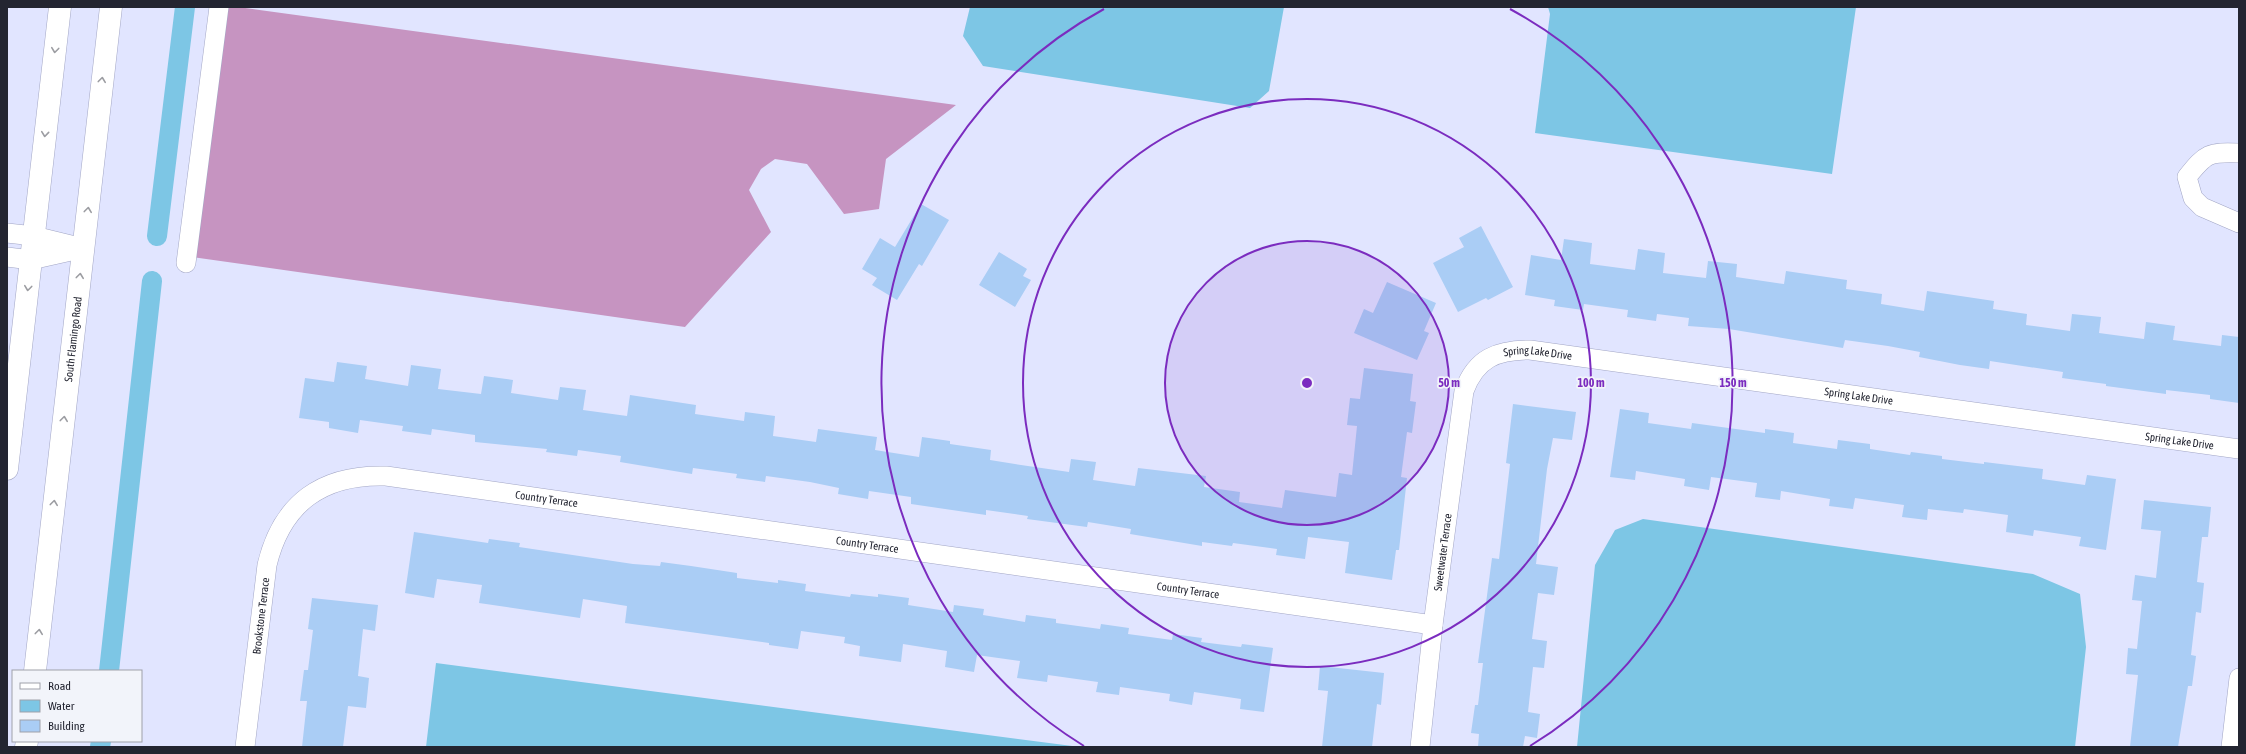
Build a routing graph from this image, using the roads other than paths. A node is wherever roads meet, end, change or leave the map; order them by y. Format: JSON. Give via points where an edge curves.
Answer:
{"nodes":[{"id":1,"x":60,"y":7,"type":"edge"},
{"id":2,"x":111,"y":7,"type":"edge"},
{"id":3,"x":219,"y":7,"type":"edge"},
{"id":4,"x":2239,"y":153,"type":"edge"},
{"id":5,"x":2239,"y":223,"type":"edge"},
{"id":6,"x":7,"y":233,"type":"edge"},
{"id":7,"x":34,"y":236,"type":"junction"},
{"id":8,"x":83,"y":248,"type":"junction"},
{"id":9,"x":7,"y":256,"type":"edge"},
{"id":10,"x":31,"y":260,"type":"junction"},
{"id":11,"x":186,"y":263,"type":"dead end"},
{"id":12,"x":1481,"y":364,"type":"joint"},
{"id":13,"x":2239,"y":449,"type":"edge"},
{"id":14,"x":7,"y":469,"type":"edge"},
{"id":15,"x":307,"y":498,"type":"joint"},
{"id":16,"x":1433,"y":625,"type":"junction"},
{"id":17,"x":35,"y":670,"type":"edge"},
{"id":18,"x":2239,"y":678,"type":"edge"},
{"id":19,"x":245,"y":747,"type":"edge"},
{"id":20,"x":1420,"y":747,"type":"edge"},
{"id":21,"x":2231,"y":747,"type":"edge"}],
"edges":[{"from":1,"to":7,"type":"highway","one_way":true},
{"from":8,"to":2,"type":"highway","name":"South Flamingo Road","one_way":true},
{"from":3,"to":11,"type":"street"},
{"from":4,"to":5,"type":"street","via":[[2215,152],[2201,159],[2187,177],[2193,198],[2202,208]]},
{"from":6,"to":7,"type":"street"},
{"from":7,"to":8,"type":"street"},
{"from":7,"to":10,"type":"highway"},
{"from":8,"to":10,"type":"street"},
{"from":17,"to":8,"type":"highway","name":"South Flamingo Road","one_way":true},
{"from":9,"to":10,"type":"street"},
{"from":10,"to":14,"type":"highway","one_way":true},
{"from":12,"to":13,"type":"street","name":"Spring Lake Drive","via":[[1500,352],[1530,350]]},
{"from":12,"to":16,"type":"street","name":"Sweetwater Terrace","via":[[1468,379],[1464,391]]},
{"from":15,"to":16,"type":"street","name":"Country Terrace","via":[[334,481],[353,476],[386,476]]},
{"from":15,"to":19,"type":"street","name":"Brookstone Terrace","via":[[295,507],[286,519],[271,548]]},
{"from":16,"to":20,"type":"street","name":"Sweetwater Terrace"},
{"from":18,"to":21,"type":"street"}]}
